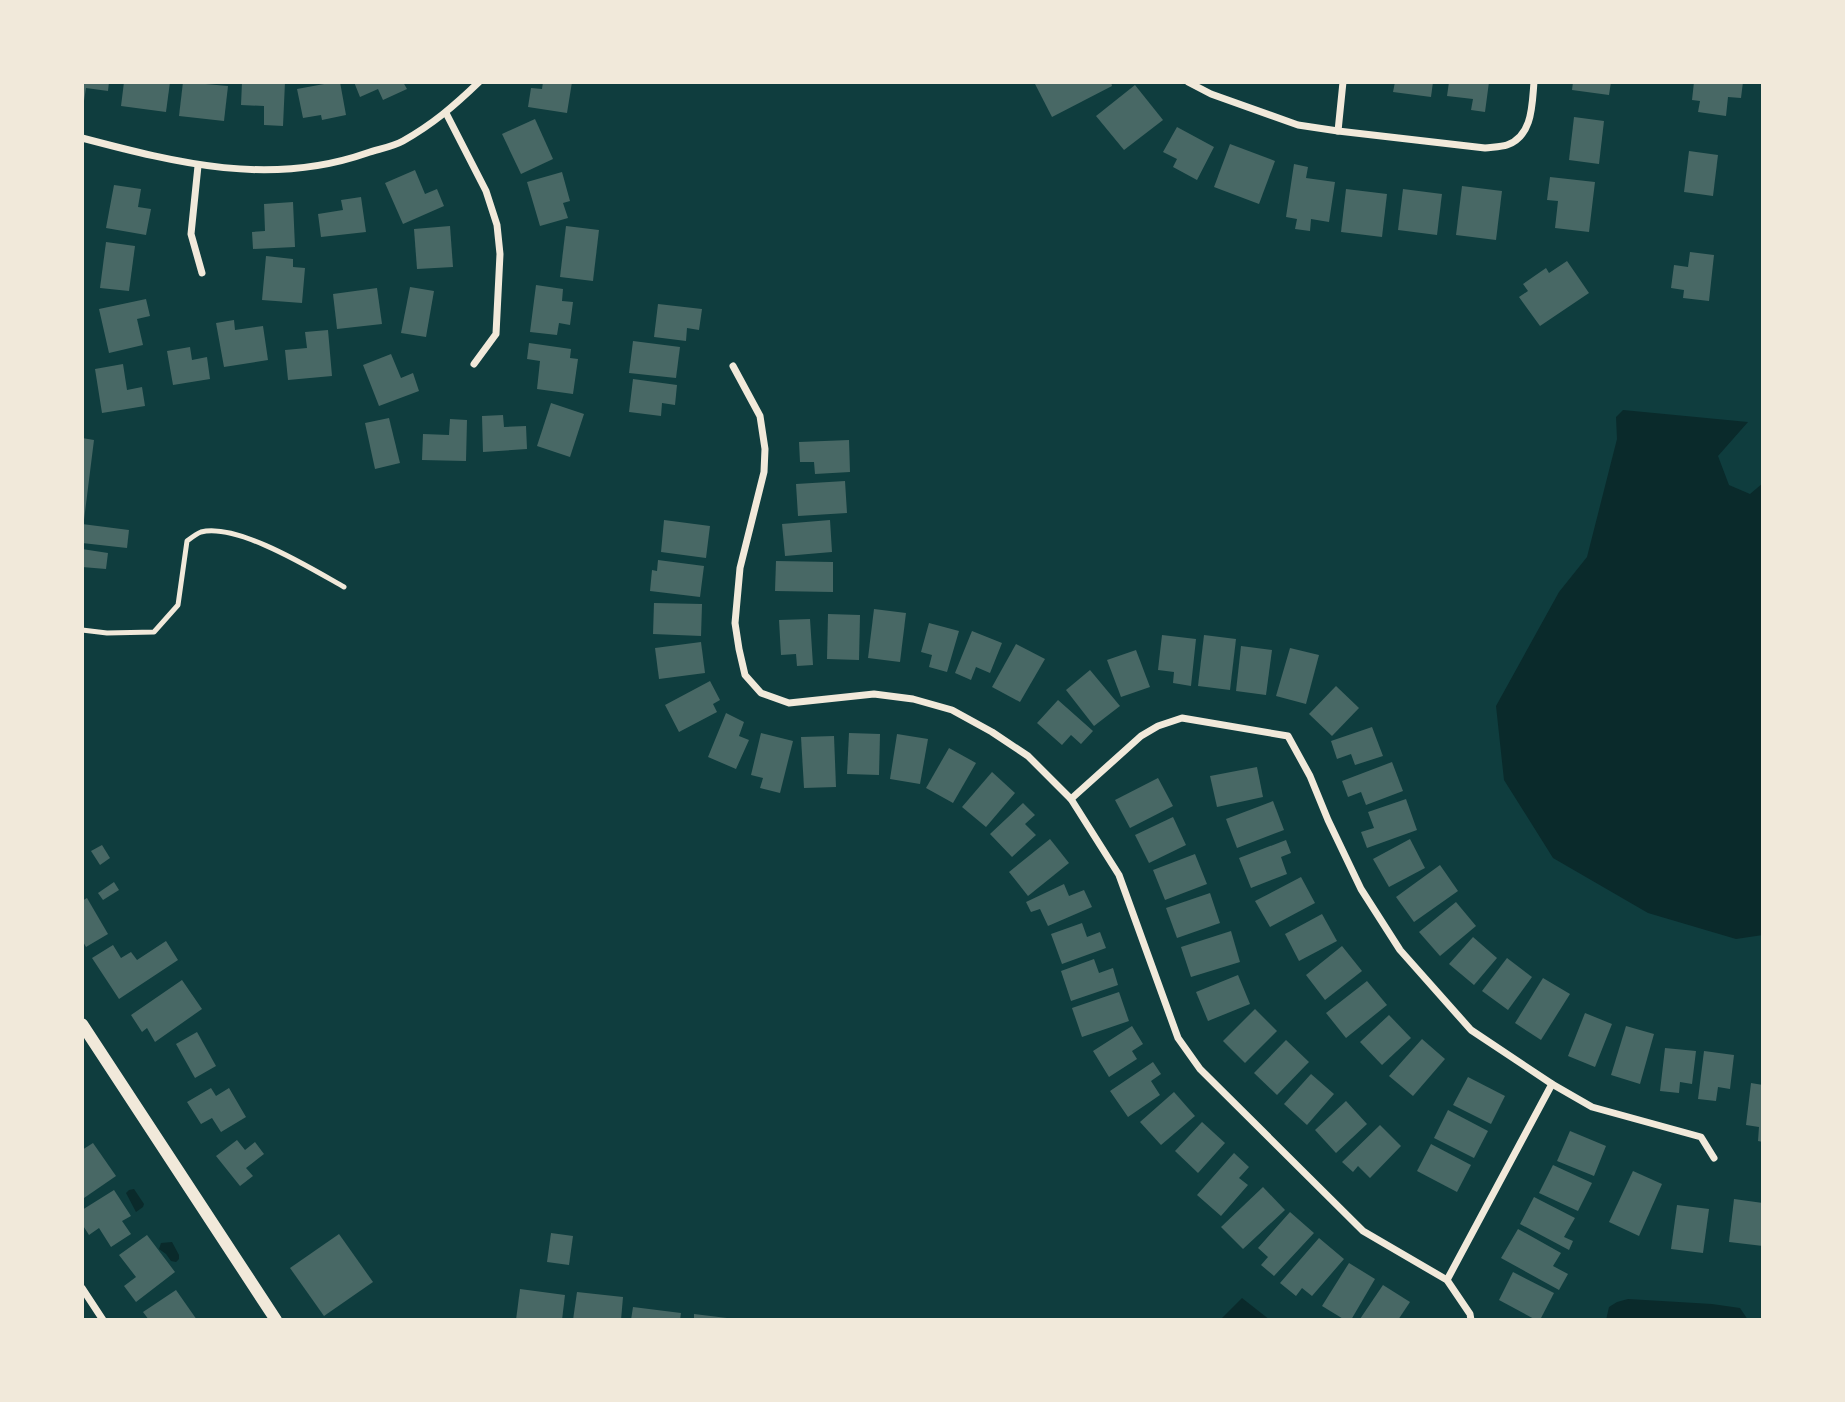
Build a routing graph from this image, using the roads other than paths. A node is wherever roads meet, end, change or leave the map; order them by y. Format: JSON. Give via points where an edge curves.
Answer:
{"nodes":[{"id":1,"x":479,"y":82,"type":"edge"},
{"id":2,"x":1188,"y":82,"type":"edge"},
{"id":3,"x":1343,"y":82,"type":"edge"},
{"id":4,"x":1534,"y":82,"type":"edge"},
{"id":5,"x":446,"y":113,"type":"junction"},
{"id":6,"x":1338,"y":131,"type":"junction"},
{"id":7,"x":82,"y":138,"type":"edge"},
{"id":8,"x":198,"y":166,"type":"junction"},
{"id":9,"x":202,"y":273,"type":"dead end"},
{"id":10,"x":474,"y":364,"type":"dead end"},
{"id":11,"x":733,"y":366,"type":"dead end"},
{"id":12,"x":344,"y":587,"type":"dead end"},
{"id":13,"x":82,"y":630,"type":"edge"},
{"id":14,"x":1071,"y":799,"type":"junction"},
{"id":15,"x":82,"y":1024,"type":"edge"},
{"id":16,"x":1552,"y":1084,"type":"junction"},
{"id":17,"x":1714,"y":1158,"type":"dead end"},
{"id":18,"x":1447,"y":1280,"type":"junction"},
{"id":19,"x":82,"y":1288,"type":"edge"},
{"id":20,"x":103,"y":1320,"type":"edge"},
{"id":21,"x":276,"y":1320,"type":"edge"},
{"id":22,"x":1471,"y":1320,"type":"edge"}],
"edges":[{"from":1,"to":5,"type":"street"},
{"from":2,"to":6,"type":"street","via":[[1298,125]]},
{"from":3,"to":6,"type":"street"},
{"from":4,"to":6,"type":"street","via":[[1531,120],[1509,144],[1485,148]]},
{"from":5,"to":8,"type":"street","via":[[400,142],[348,160],[253,170]]},
{"from":5,"to":10,"type":"street","via":[[486,191],[499,244],[496,334]]},
{"from":7,"to":8,"type":"street"},
{"from":8,"to":9,"type":"street","via":[[191,234]]},
{"from":11,"to":14,"type":"street","via":[[760,416],[765,449],[764,472],[740,568],[735,623],[745,675],[761,693],[789,703],[874,694],[952,710],[1028,756]]},
{"from":12,"to":13,"type":"lane","via":[[252,540],[201,532],[187,541],[178,605],[154,632]]},
{"from":14,"to":16,"type":"street","via":[[1141,736],[1182,718],[1289,736],[1361,889],[1400,950],[1471,1030]]},
{"from":14,"to":18,"type":"street","via":[[1119,875],[1178,1038],[1199,1069],[1363,1231]]},
{"from":15,"to":21,"type":"street"},
{"from":16,"to":17,"type":"street","via":[[1592,1107],[1701,1137]]},
{"from":16,"to":18,"type":"street"},
{"from":18,"to":22,"type":"street"},
{"from":19,"to":20,"type":"street"}]}
